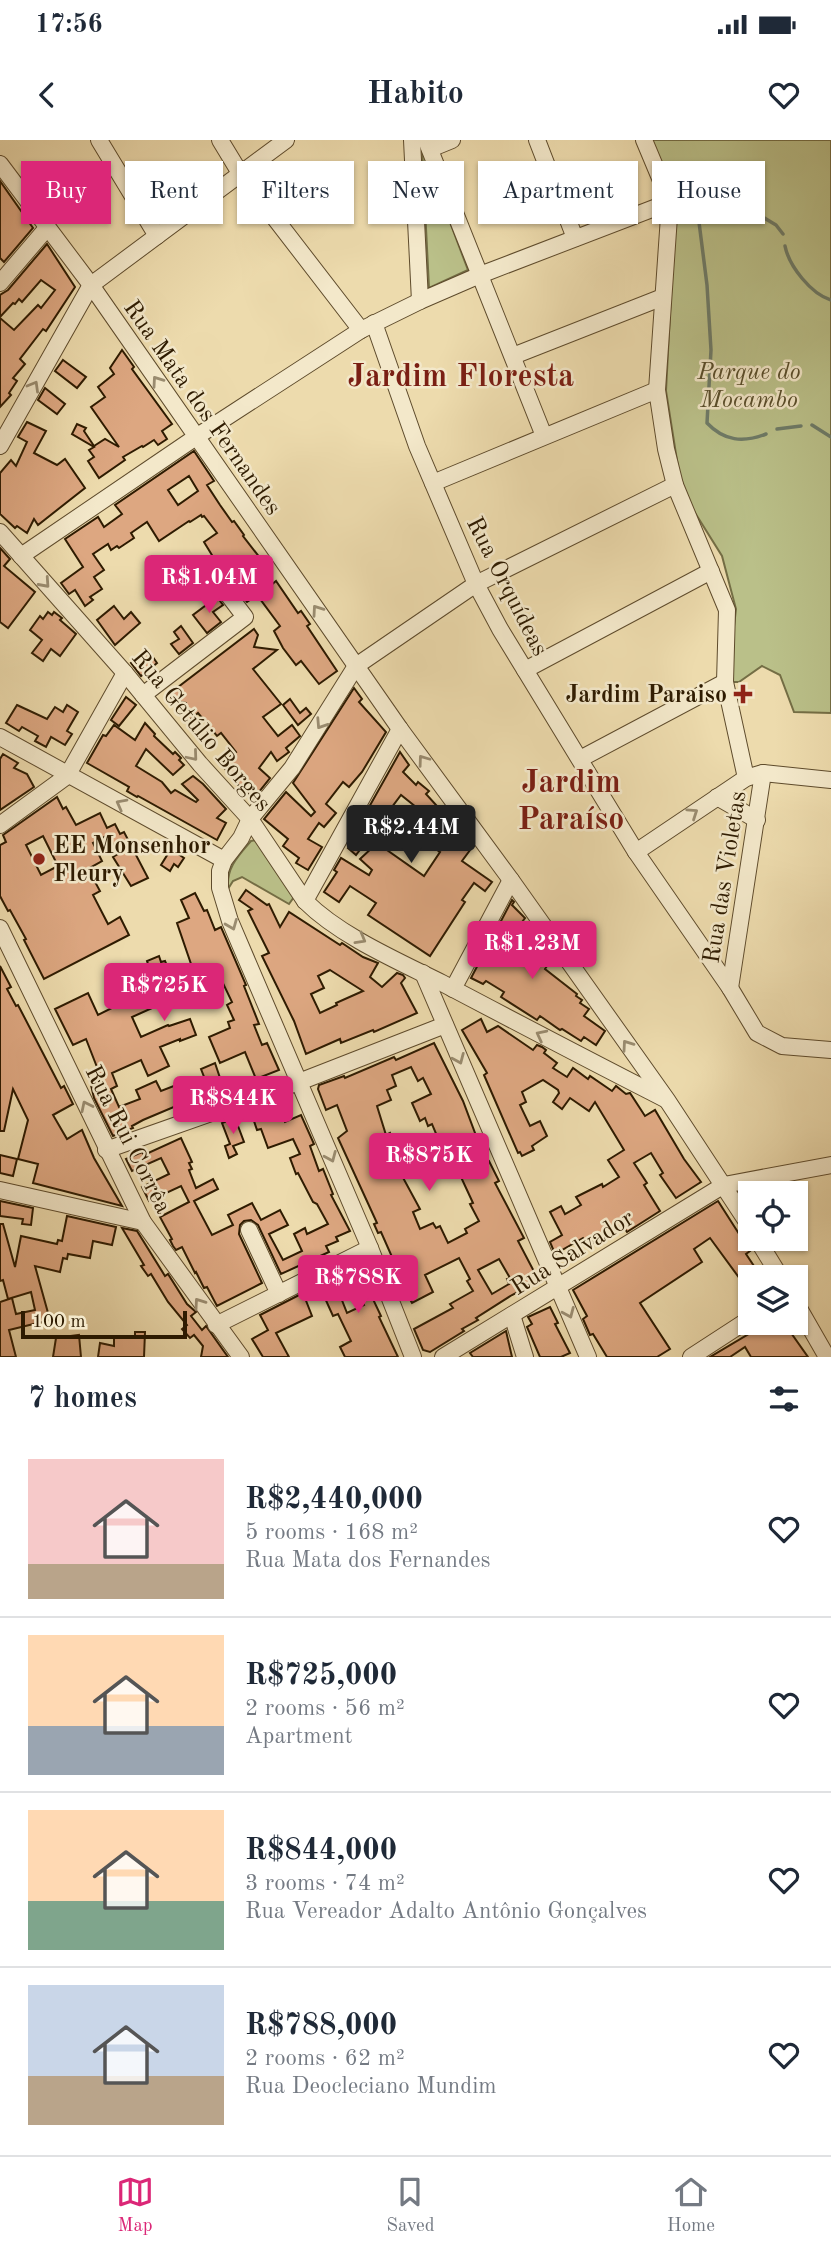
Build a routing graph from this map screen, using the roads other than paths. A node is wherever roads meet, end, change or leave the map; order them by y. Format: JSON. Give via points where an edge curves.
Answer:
{"nodes":[{"id":1,"x":99,"y":140,"type":"edge"},
{"id":2,"x":220,"y":140,"type":"edge"},
{"id":3,"x":286,"y":140,"type":"edge"},
{"id":4,"x":412,"y":140,"type":"edge"},
{"id":5,"x":452,"y":140,"type":"edge"},
{"id":6,"x":537,"y":140,"type":"edge"},
{"id":7,"x":644,"y":140,"type":"edge"},
{"id":8,"x":428,"y":144,"type":"edge"},
{"id":9,"x":257,"y":161,"type":"edge"},
{"id":10,"x":653,"y":161,"type":"edge"},
{"id":11,"x":0,"y":164,"type":"edge"},
{"id":12,"x":237,"y":168,"type":"edge"},
{"id":13,"x":237,"y":175,"type":"edge"},
{"id":14,"x":652,"y":209,"type":"edge"},
{"id":15,"x":282,"y":224,"type":"edge"},
{"id":16,"x":668,"y":224,"type":"edge"},
{"id":17,"x":47,"y":228,"type":"junction"},
{"id":18,"x":157,"y":236,"type":"junction"},
{"id":19,"x":575,"y":238,"type":"junction"},
{"id":20,"x":480,"y":275,"type":"junction"},
{"id":21,"x":0,"y":283,"type":"edge"},
{"id":22,"x":91,"y":285,"type":"junction"},
{"id":23,"x":663,"y":297,"type":"junction"},
{"id":24,"x":420,"y":300,"type":"junction"},
{"id":25,"x":368,"y":327,"type":"junction"},
{"id":26,"x":513,"y":356,"type":"junction"},
{"id":27,"x":657,"y":390,"type":"junction"},
{"id":28,"x":544,"y":436,"type":"junction"},
{"id":29,"x":196,"y":437,"type":"junction"},
{"id":30,"x":0,"y":446,"type":"edge"},
{"id":31,"x":433,"y":484,"type":"junction"},
{"id":32,"x":675,"y":485,"type":"junction"},
{"id":33,"x":0,"y":532,"type":"edge"},
{"id":34,"x":21,"y":556,"type":"junction"},
{"id":35,"x":711,"y":571,"type":"junction"},
{"id":36,"x":476,"y":584,"type":"junction"},
{"id":37,"x":223,"y":588,"type":"dead end"},
{"id":38,"x":356,"y":666,"type":"junction"},
{"id":39,"x":525,"y":670,"type":"junction"},
{"id":40,"x":125,"y":673,"type":"junction"},
{"id":41,"x":726,"y":682,"type":"junction"},
{"id":42,"x":143,"y":695,"type":"junction"},
{"id":43,"x":400,"y":729,"type":"junction"},
{"id":44,"x":0,"y":737,"type":"edge"},
{"id":45,"x":580,"y":759,"type":"junction"},
{"id":46,"x":763,"y":773,"type":"junction"},
{"id":47,"x":67,"y":776,"type":"junction"},
{"id":48,"x":746,"y":778,"type":"junction"},
{"id":49,"x":831,"y":780,"type":"edge"},
{"id":50,"x":717,"y":797,"type":"junction"},
{"id":51,"x":250,"y":820,"type":"junction"},
{"id":52,"x":757,"y":820,"type":"junction"},
{"id":53,"x":0,"y":825,"type":"edge"},
{"id":54,"x":636,"y":852,"type":"junction"},
{"id":55,"x":224,"y":860,"type":"junction"},
{"id":56,"x":511,"y":880,"type":"junction"},
{"id":57,"x":306,"y":901,"type":"junction"},
{"id":58,"x":0,"y":928,"type":"edge"},
{"id":59,"x":423,"y":973,"type":"junction"},
{"id":60,"x":730,"y":988,"type":"junction"},
{"id":61,"x":453,"y":989,"type":"junction"},
{"id":62,"x":445,"y":1025,"type":"junction"},
{"id":63,"x":831,"y":1050,"type":"edge"},
{"id":64,"x":299,"y":1083,"type":"junction"},
{"id":65,"x":667,"y":1100,"type":"junction"},
{"id":66,"x":106,"y":1150,"type":"junction"},
{"id":67,"x":831,"y":1165,"type":"edge"},
{"id":68,"x":724,"y":1185,"type":"junction"},
{"id":69,"x":0,"y":1190,"type":"edge"},
{"id":70,"x":738,"y":1207,"type":"edge"},
{"id":71,"x":143,"y":1222,"type":"junction"},
{"id":72,"x":248,"y":1230,"type":"dead end"},
{"id":73,"x":370,"y":1248,"type":"junction"},
{"id":74,"x":558,"y":1287,"type":"junction"},
{"id":75,"x":279,"y":1294,"type":"junction"},
{"id":76,"x":512,"y":1315,"type":"junction"},
{"id":77,"x":808,"y":1324,"type":"edge"},
{"id":78,"x":216,"y":1325,"type":"junction"},
{"id":79,"x":738,"y":1326,"type":"edge"},
{"id":80,"x":240,"y":1357,"type":"edge"},
{"id":81,"x":414,"y":1357,"type":"edge"},
{"id":82,"x":443,"y":1357,"type":"edge"},
{"id":83,"x":525,"y":1357,"type":"edge"},
{"id":84,"x":588,"y":1357,"type":"edge"},
{"id":85,"x":691,"y":1357,"type":"edge"},
{"id":86,"x":827,"y":1357,"type":"edge"}],
"edges":[{"from":1,"to":18,"type":"street"},
{"from":2,"to":12,"type":"street","name":"Rua Orquídeas"},
{"from":3,"to":9,"type":"street"},
{"from":4,"to":24,"type":"street"},
{"from":5,"to":8,"type":"street"},
{"from":6,"to":19,"type":"street"},
{"from":7,"to":10,"type":"street"},
{"from":8,"to":20,"type":"street"},
{"from":11,"to":17,"type":"street","name":"Rua Mata dos Fernandes"},
{"from":13,"to":18,"type":"street"},
{"from":14,"to":19,"type":"street"},
{"from":15,"to":25,"type":"street","name":"Rua Orquídeas"},
{"from":16,"to":23,"type":"street"},
{"from":17,"to":21,"type":"street"},
{"from":17,"to":22,"type":"street","name":"Rua Mata dos Fernandes"},
{"from":18,"to":22,"type":"street"},
{"from":19,"to":20,"type":"street"},
{"from":20,"to":24,"type":"street"},
{"from":20,"to":26,"type":"street"},
{"from":29,"to":22,"type":"street","name":"Rua Mata dos Fernandes","one_way":true},
{"from":30,"to":22,"type":"street","one_way":true},
{"from":23,"to":26,"type":"street"},
{"from":23,"to":27,"type":"street"},
{"from":24,"to":25,"type":"street"},
{"from":25,"to":29,"type":"street"},
{"from":25,"to":31,"type":"street","name":"Rua Orquídeas"},
{"from":26,"to":28,"type":"street"},
{"from":27,"to":28,"type":"street"},
{"from":27,"to":32,"type":"street"},
{"from":28,"to":31,"type":"street"},
{"from":29,"to":34,"type":"street"},
{"from":38,"to":29,"type":"street","name":"Rua Mata dos Fernandes","one_way":true},
{"from":31,"to":36,"type":"street","name":"Rua Orquídeas"},
{"from":32,"to":35,"type":"street"},
{"from":32,"to":36,"type":"street"},
{"from":33,"to":34,"type":"street","name":"Rua Getúlio Borges"},
{"from":34,"to":40,"type":"street","name":"Rua Getúlio Borges","one_way":true},
{"from":35,"to":39,"type":"street"},
{"from":35,"to":41,"type":"street","via":[[727,610]]},
{"from":36,"to":38,"type":"street"},
{"from":36,"to":39,"type":"street","name":"Rua Orquídeas"},
{"from":37,"to":42,"type":"street","via":[[245,617]]},
{"from":38,"to":43,"type":"street","name":"Rua Mata dos Fernandes"},
{"from":38,"to":51,"type":"street","one_way":true,"via":[[292,768]]},
{"from":39,"to":45,"type":"street","name":"Rua Orquídeas"},
{"from":40,"to":42,"type":"street","name":"Rua Getúlio Borges"},
{"from":40,"to":47,"type":"street"},
{"from":41,"to":45,"type":"street"},
{"from":41,"to":48,"type":"street"},
{"from":42,"to":51,"type":"street","name":"Rua Getúlio Borges","one_way":true},
{"from":56,"to":43,"type":"street","name":"Rua Mata dos Fernandes","one_way":true},
{"from":43,"to":57,"type":"street"},
{"from":44,"to":47,"type":"street"},
{"from":45,"to":54,"type":"street","name":"Rua Orquídeas"},
{"from":46,"to":48,"type":"street"},
{"from":46,"to":49,"type":"street"},
{"from":46,"to":52,"type":"street","name":"Rua das Violetas"},
{"from":47,"to":53,"type":"street"},
{"from":55,"to":47,"type":"street","one_way":true},
{"from":48,"to":50,"type":"street"},
{"from":50,"to":52,"type":"street"},
{"from":54,"to":50,"type":"street","one_way":true},
{"from":51,"to":55,"type":"street"},
{"from":51,"to":57,"type":"street","name":"Rua Getúlio Borges"},
{"from":52,"to":60,"type":"street","name":"Rua das Violetas"},
{"from":54,"to":60,"type":"street","name":"Rua Orquídeas"},
{"from":55,"to":64,"type":"street","one_way":true,"via":[[222,899]]},
{"from":56,"to":61,"type":"street"},
{"from":65,"to":56,"type":"street","name":"Rua Mata dos Fernandes","one_way":true},
{"from":57,"to":59,"type":"street","name":"Rua Getúlio Borges","one_way":true,"via":[[331,921]]},
{"from":66,"to":58,"type":"street","name":"Rua Rui Corrêa","one_way":true},
{"from":59,"to":61,"type":"street","name":"Rua Getúlio Borges"},
{"from":59,"to":62,"type":"street"},
{"from":60,"to":63,"type":"street","name":"Rua Orquídeas","via":[[757,1033],[782,1046]]},
{"from":65,"to":61,"type":"street","name":"Rua Getúlio Borges","one_way":true},
{"from":62,"to":64,"type":"street"},
{"from":62,"to":74,"type":"street","one_way":true},
{"from":64,"to":66,"type":"street"},
{"from":64,"to":73,"type":"street","one_way":true},
{"from":65,"to":68,"type":"street","name":"Rua Mata dos Fernandes"},
{"from":66,"to":71,"type":"street","name":"Rua Rui Corrêa"},
{"from":67,"to":68,"type":"street"},
{"from":68,"to":70,"type":"street","name":"Rua Mata dos Fernandes"},
{"from":68,"to":74,"type":"street","name":"Rua Salvador"},
{"from":69,"to":71,"type":"street"},
{"from":78,"to":71,"type":"street","name":"Rua Rui Corrêa","one_way":true},
{"from":72,"to":75,"type":"street"},
{"from":73,"to":75,"type":"street"},
{"from":73,"to":81,"type":"street"},
{"from":74,"to":76,"type":"street","name":"Rua Salvador"},
{"from":74,"to":84,"type":"street","one_way":true},
{"from":75,"to":78,"type":"street"},
{"from":76,"to":82,"type":"street","name":"Rua Salvador"},
{"from":76,"to":83,"type":"street"},
{"from":77,"to":86,"type":"street"},
{"from":78,"to":80,"type":"street","name":"Rua Rui Corrêa"},
{"from":79,"to":85,"type":"street"}]}
